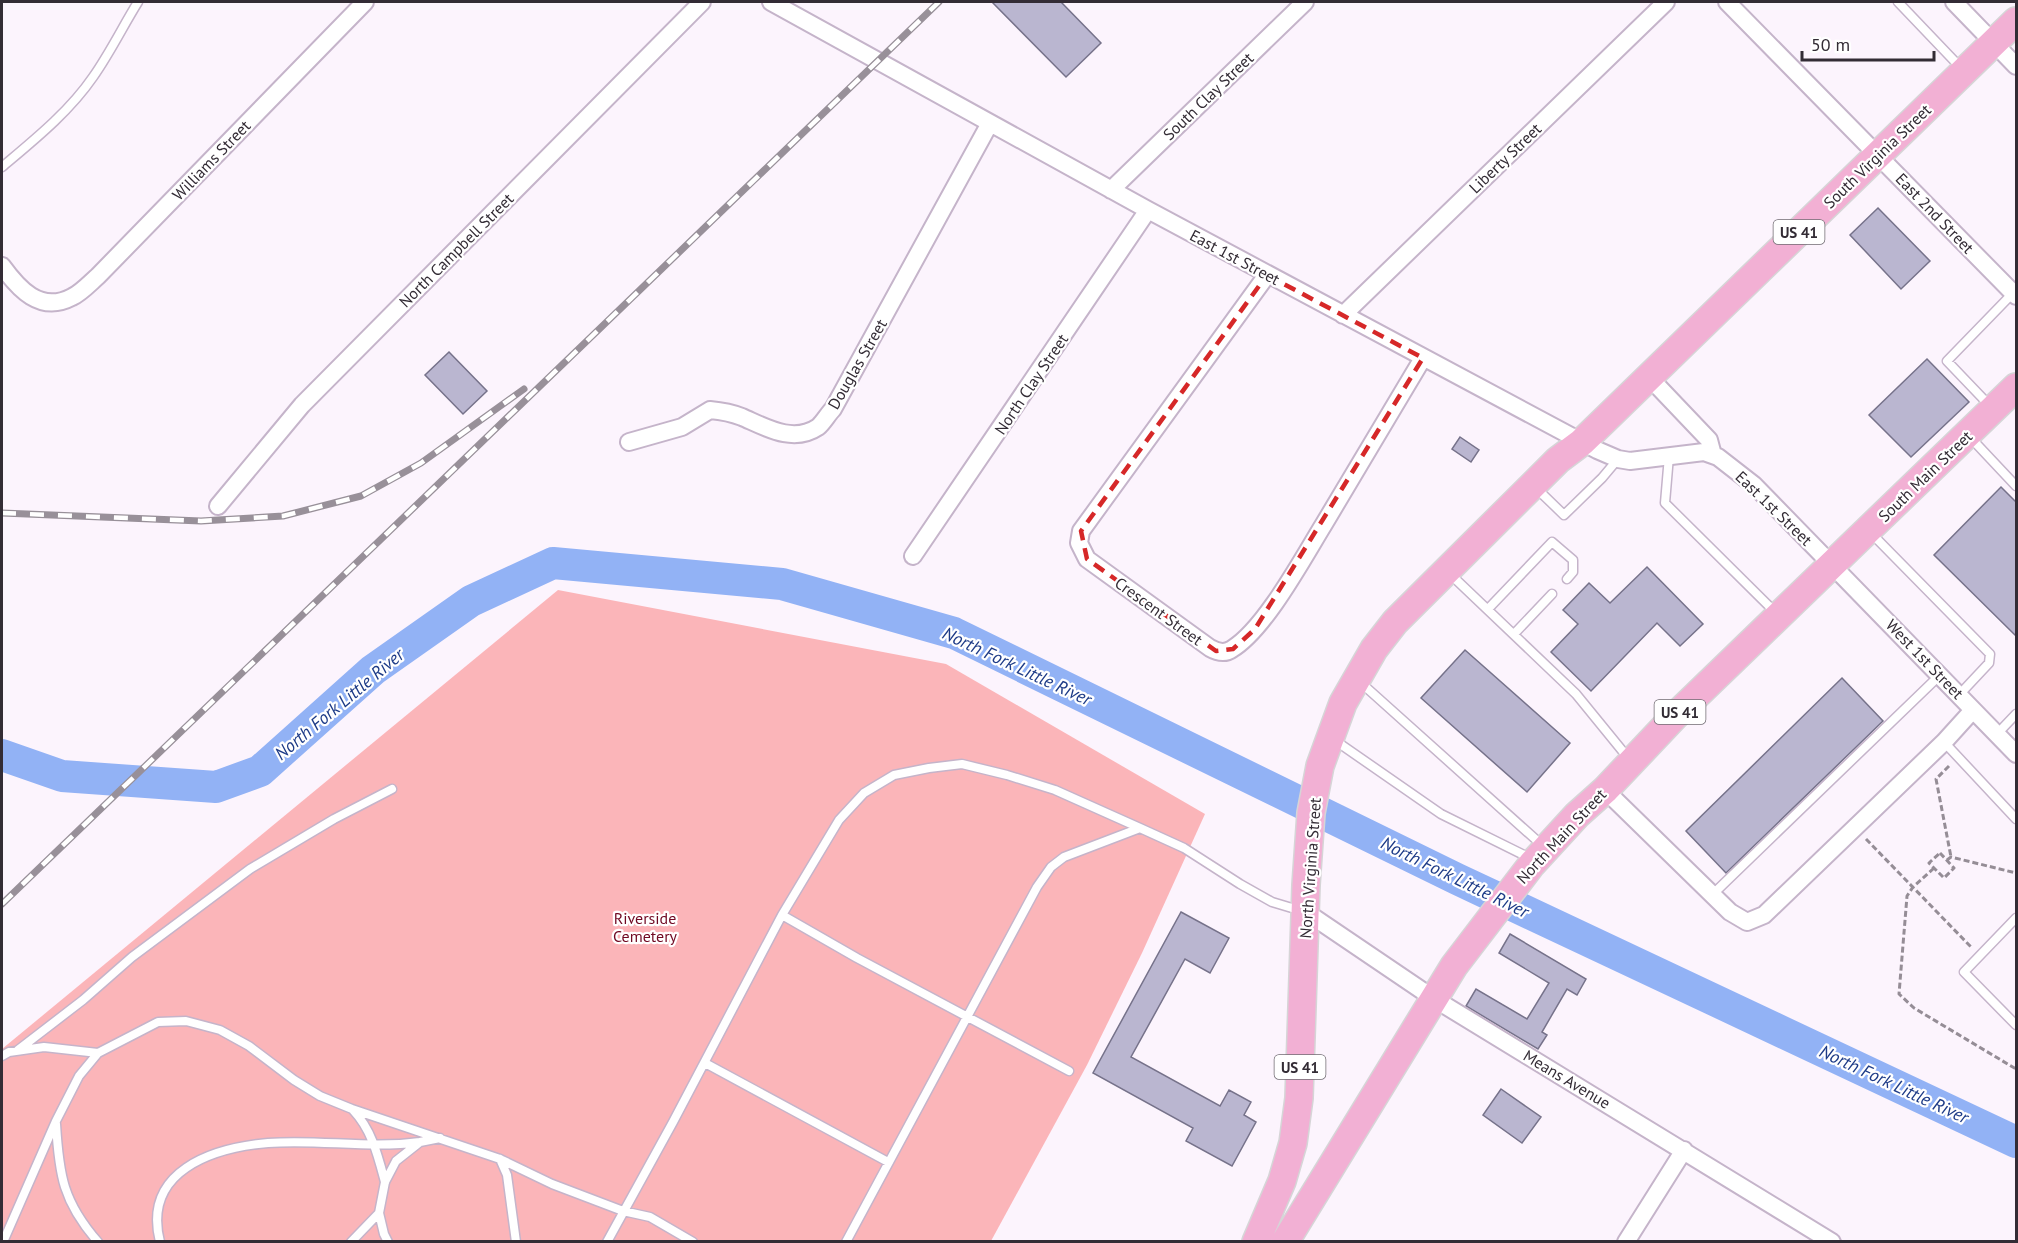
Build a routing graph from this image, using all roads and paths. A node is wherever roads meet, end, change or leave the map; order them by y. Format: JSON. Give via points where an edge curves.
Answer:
{"nodes":[{"id":1,"x":138,"y":2,"type":"edge"},
{"id":2,"x":365,"y":2,"type":"edge"},
{"id":3,"x":702,"y":2,"type":"edge"},
{"id":4,"x":771,"y":2,"type":"edge"},
{"id":5,"x":1305,"y":2,"type":"edge"},
{"id":6,"x":1666,"y":2,"type":"edge"},
{"id":7,"x":1898,"y":2,"type":"edge"},
{"id":8,"x":1953,"y":2,"type":"edge"},
{"id":9,"x":1730,"y":3,"type":"edge"},
{"id":10,"x":2016,"y":21,"type":"edge"},
{"id":11,"x":1994,"y":43,"type":"junction"},
{"id":12,"x":2016,"y":66,"type":"edge"},
{"id":13,"x":1964,"y":71,"type":"junction"},
{"id":14,"x":990,"y":123,"type":"junction"},
{"id":15,"x":1878,"y":155,"type":"junction"},
{"id":16,"x":2,"y":167,"type":"edge"},
{"id":17,"x":1111,"y":190,"type":"junction"},
{"id":18,"x":1148,"y":210,"type":"junction"},
{"id":19,"x":2,"y":266,"type":"edge"},
{"id":20,"x":1267,"y":274,"type":"junction"},
{"id":21,"x":2015,"y":294,"type":"edge"},
{"id":22,"x":1343,"y":315,"type":"junction"},
{"id":23,"x":1424,"y":358,"type":"junction"},
{"id":24,"x":1649,"y":377,"type":"junction"},
{"id":25,"x":2016,"y":387,"type":"edge"},
{"id":26,"x":1993,"y":410,"type":"junction"},
{"id":27,"x":1967,"y":434,"type":"junction"},
{"id":28,"x":629,"y":442,"type":"dead end"},
{"id":29,"x":1582,"y":442,"type":"junction"},
{"id":30,"x":1713,"y":455,"type":"junction"},
{"id":31,"x":1669,"y":456,"type":"junction"},
{"id":32,"x":1618,"y":459,"type":"junction"},
{"id":33,"x":1532,"y":485,"type":"junction"},
{"id":34,"x":2016,"y":486,"type":"edge"},
{"id":35,"x":218,"y":506,"type":"dead end"},
{"id":36,"x":1868,"y":530,"type":"junction"},
{"id":37,"x":913,"y":556,"type":"dead end"},
{"id":38,"x":1833,"y":565,"type":"junction"},
{"id":39,"x":1447,"y":570,"type":"junction"},
{"id":40,"x":1567,"y":579,"type":"dead end"},
{"id":41,"x":1552,"y":594,"type":"dead end"},
{"id":42,"x":1488,"y":609,"type":"junction"},
{"id":43,"x":1779,"y":617,"type":"junction"},
{"id":44,"x":1514,"y":634,"type":"junction"},
{"id":45,"x":1940,"y":675,"type":"junction"},
{"id":46,"x":1356,"y":678,"type":"junction"},
{"id":47,"x":1959,"y":695,"type":"junction"},
{"id":48,"x":1973,"y":710,"type":"junction"},
{"id":49,"x":2016,"y":714,"type":"edge"},
{"id":50,"x":1997,"y":734,"type":"junction"},
{"id":51,"x":1330,"y":737,"type":"junction"},
{"id":52,"x":1940,"y":746,"type":"junction"},
{"id":53,"x":2016,"y":754,"type":"edge"},
{"id":54,"x":1631,"y":762,"type":"junction"},
{"id":55,"x":392,"y":789,"type":"dead end"},
{"id":56,"x":1605,"y":790,"type":"junction"},
{"id":57,"x":2016,"y":819,"type":"edge"},
{"id":58,"x":1140,"y":828,"type":"junction"},
{"id":59,"x":1855,"y":828,"type":"junction"},
{"id":60,"x":1951,"y":857,"type":"junction"},
{"id":61,"x":1538,"y":858,"type":"junction"},
{"id":62,"x":1947,"y":861,"type":"junction"},
{"id":63,"x":1934,"y":868,"type":"junction"},
{"id":64,"x":2016,"y":873,"type":"edge"},
{"id":65,"x":1913,"y":887,"type":"junction"},
{"id":66,"x":1712,"y":895,"type":"junction"},
{"id":67,"x":1306,"y":912,"type":"junction"},
{"id":68,"x":783,"y":915,"type":"junction"},
{"id":69,"x":2016,"y":918,"type":"edge"},
{"id":70,"x":1980,"y":956,"type":"junction"},
{"id":71,"x":1433,"y":998,"type":"junction"},
{"id":72,"x":967,"y":1017,"type":"junction"},
{"id":73,"x":2016,"y":1025,"type":"edge"},
{"id":74,"x":18,"y":1051,"type":"junction"},
{"id":75,"x":98,"y":1053,"type":"junction"},
{"id":76,"x":2,"y":1056,"type":"edge"},
{"id":77,"x":705,"y":1063,"type":"junction"},
{"id":78,"x":2016,"y":1069,"type":"edge"},
{"id":79,"x":1069,"y":1071,"type":"dead end"},
{"id":80,"x":352,"y":1109,"type":"junction"},
{"id":81,"x":56,"y":1121,"type":"junction"},
{"id":82,"x":441,"y":1138,"type":"junction"},
{"id":83,"x":420,"y":1142,"type":"junction"},
{"id":84,"x":375,"y":1145,"type":"junction"},
{"id":85,"x":1684,"y":1150,"type":"junction"},
{"id":86,"x":500,"y":1159,"type":"junction"},
{"id":87,"x":888,"y":1162,"type":"junction"},
{"id":88,"x":385,"y":1182,"type":"junction"},
{"id":89,"x":622,"y":1211,"type":"junction"},
{"id":90,"x":379,"y":1213,"type":"junction"},
{"id":91,"x":3,"y":1242,"type":"edge"},
{"id":92,"x":98,"y":1242,"type":"edge"},
{"id":93,"x":160,"y":1242,"type":"edge"},
{"id":94,"x":351,"y":1242,"type":"edge"},
{"id":95,"x":388,"y":1242,"type":"edge"},
{"id":96,"x":516,"y":1242,"type":"edge"},
{"id":97,"x":607,"y":1242,"type":"edge"},
{"id":98,"x":693,"y":1242,"type":"edge"},
{"id":99,"x":846,"y":1242,"type":"edge"},
{"id":100,"x":1256,"y":1242,"type":"edge"},
{"id":101,"x":1285,"y":1242,"type":"edge"},
{"id":102,"x":1626,"y":1242,"type":"edge"},
{"id":103,"x":1832,"y":1242,"type":"edge"}],
"edges":[{"from":1,"to":16,"type":"lane","via":[[80,94]]},
{"from":2,"to":19,"type":"street","name":"Williams Street","via":[[73,297],[55,302],[27,295]]},
{"from":3,"to":35,"type":"street","name":"North Campbell Street","via":[[302,405]]},
{"from":4,"to":14,"type":"street","name":"East 1st Street"},
{"from":5,"to":17,"type":"street","name":"South Clay Street"},
{"from":6,"to":22,"type":"street","name":"Liberty Street"},
{"from":7,"to":13,"type":"lane"},
{"from":8,"to":11,"type":"street"},
{"from":9,"to":15,"type":"street","name":"East 2nd Street"},
{"from":10,"to":11,"type":"main road","name":"South Virginia Street","number":"US 41"},
{"from":11,"to":12,"type":"street"},
{"from":11,"to":13,"type":"main road","name":"South Virginia Street","number":"US 41"},
{"from":13,"to":15,"type":"main road","name":"South Virginia Street","number":"US 41"},
{"from":14,"to":17,"type":"street","name":"East 1st Street"},
{"from":14,"to":28,"type":"street","name":"Douglas Street","via":[[833,409],[819,426],[804,433],[788,433],[710,410],[682,427]]},
{"from":15,"to":21,"type":"street","name":"East 2nd Street"},
{"from":15,"to":24,"type":"main road","name":"South Virginia Street","number":"US 41"},
{"from":17,"to":18,"type":"street","name":"East 1st Street"},
{"from":18,"to":20,"type":"street","name":"East 1st Street"},
{"from":18,"to":37,"type":"street","name":"North Clay Street"},
{"from":20,"to":22,"type":"street","name":"East 1st Street"},
{"from":20,"to":23,"type":"street","name":"Crescent Street","via":[[1081,531],[1079,543],[1087,559],[1210,648],[1226,652],[1256,629],[1290,580]]},
{"from":21,"to":26,"type":"lane","via":[[1947,361]]},
{"from":22,"to":23,"type":"street","name":"East 1st Street"},
{"from":23,"to":29,"type":"street","name":"East 1st Street"},
{"from":24,"to":29,"type":"main road","name":"South Virginia Street","number":"US 41"},
{"from":24,"to":30,"type":"street","name":"East 1st Street","via":[[1709,440]]},
{"from":25,"to":26,"type":"main road","name":"South Main Street","number":"US 41"},
{"from":26,"to":27,"type":"main road","name":"South Main Street","number":"US 41"},
{"from":27,"to":34,"type":"lane"},
{"from":27,"to":36,"type":"main road","name":"South Main Street","number":"US 41"},
{"from":29,"to":32,"type":"street","name":"East 1st Street"},
{"from":29,"to":33,"type":"main road","name":"North Virginia Street","number":"US 41"},
{"from":30,"to":31,"type":"street","name":"East 1st Street","via":[[1704,452]]},
{"from":30,"to":38,"type":"street","name":"East 1st Street","via":[[1754,485]]},
{"from":31,"to":32,"type":"street","name":"East 1st Street"},
{"from":31,"to":43,"type":"lane","via":[[1665,503]]},
{"from":32,"to":33,"type":"lane","via":[[1564,515]]},
{"from":33,"to":39,"type":"main road","name":"North Virginia Street","number":"US 41"},
{"from":36,"to":38,"type":"main road","name":"South Main Street","number":"US 41"},
{"from":36,"to":47,"type":"lane","via":[[1990,654],[1989,663]]},
{"from":38,"to":43,"type":"main road","name":"North Main Street","number":"US 41"},
{"from":38,"to":45,"type":"street","name":"West 1st Street"},
{"from":39,"to":42,"type":"lane"},
{"from":39,"to":46,"type":"main road","name":"North Virginia Street","number":"US 41","via":[[1395,622]]},
{"from":40,"to":42,"type":"lane","via":[[1573,572],[1574,560],[1552,542]]},
{"from":41,"to":44,"type":"lane"},
{"from":42,"to":44,"type":"lane"},
{"from":43,"to":54,"type":"main road","name":"North Main Street","number":"US 41"},
{"from":44,"to":54,"type":"lane","via":[[1576,694]]},
{"from":45,"to":47,"type":"street","name":"West 1st Street"},
{"from":45,"to":66,"type":"lane"},
{"from":46,"to":51,"type":"main road","name":"North Virginia Street","number":"US 41"},
{"from":46,"to":61,"type":"lane"},
{"from":47,"to":48,"type":"street","name":"West 1st Street"},
{"from":48,"to":50,"type":"street","name":"West 1st Street"},
{"from":48,"to":52,"type":"street"},
{"from":49,"to":50,"type":"lane"},
{"from":50,"to":53,"type":"street","name":"West 1st Street"},
{"from":51,"to":61,"type":"lane","via":[[1441,814]]},
{"from":51,"to":67,"type":"main road","name":"North Virginia Street","number":"US 41","via":[[1311,813]]},
{"from":52,"to":57,"type":"lane"},
{"from":52,"to":59,"type":"street"},
{"from":52,"to":60,"type":"path","via":[[1949,765],[1936,779]]},
{"from":54,"to":56,"type":"main road","name":"North Main Street","number":"US 41"},
{"from":55,"to":74,"type":"lane","via":[[250,869],[132,957]]},
{"from":56,"to":61,"type":"main road","name":"North Main Street","number":"US 41"},
{"from":56,"to":66,"type":"street"},
{"from":58,"to":67,"type":"lane","via":[[1184,848],[1272,902]]},
{"from":58,"to":68,"type":"lane","via":[[1055,790],[962,764],[894,775],[864,793],[839,820]]},
{"from":58,"to":72,"type":"lane","via":[[1064,857],[1052,867],[1037,886]]},
{"from":59,"to":65,"type":"path"},
{"from":59,"to":66,"type":"street","via":[[1764,915],[1747,922]]},
{"from":60,"to":62,"type":"path"},
{"from":60,"to":64,"type":"path"},
{"from":61,"to":71,"type":"main road","name":"North Main Street","number":"US 41","via":[[1480,930]]},
{"from":62,"to":63,"type":"path","via":[[1940,853],[1929,863]]},
{"from":62,"to":63,"type":"path","via":[[1954,868],[1944,878]]},
{"from":63,"to":65,"type":"path"},
{"from":65,"to":70,"type":"path"},
{"from":65,"to":78,"type":"path","via":[[1907,896],[1899,994],[1914,1008]]},
{"from":67,"to":71,"type":"street","name":"Means Avenue"},
{"from":67,"to":100,"type":"main road","name":"North Virginia Street","number":"US 41","via":[[1299,1098],[1293,1143]]},
{"from":68,"to":72,"type":"lane"},
{"from":68,"to":77,"type":"lane"},
{"from":69,"to":70,"type":"lane"},
{"from":70,"to":73,"type":"lane","via":[[1964,972]]},
{"from":71,"to":85,"type":"street","name":"Means Avenue"},
{"from":71,"to":101,"type":"main road","name":"North Main Street","number":"US 41"},
{"from":72,"to":79,"type":"lane"},
{"from":72,"to":87,"type":"lane"},
{"from":74,"to":75,"type":"lane","via":[[44,1047]]},
{"from":74,"to":76,"type":"lane"},
{"from":75,"to":80,"type":"lane","via":[[158,1022],[186,1021],[219,1030],[249,1046],[320,1096]]},
{"from":75,"to":81,"type":"lane","via":[[79,1076]]},
{"from":77,"to":87,"type":"lane"},
{"from":77,"to":89,"type":"lane"},
{"from":80,"to":82,"type":"lane"},
{"from":80,"to":84,"type":"lane","via":[[362,1119]]},
{"from":81,"to":91,"type":"lane"},
{"from":81,"to":92,"type":"lane","via":[[65,1192]]},
{"from":82,"to":83,"type":"lane"},
{"from":82,"to":86,"type":"lane"},
{"from":83,"to":84,"type":"lane"},
{"from":83,"to":88,"type":"lane","via":[[396,1161]]},
{"from":84,"to":88,"type":"lane"},
{"from":84,"to":93,"type":"lane","via":[[266,1144],[202,1159],[177,1172],[166,1186],[158,1206]]},
{"from":85,"to":102,"type":"street"},
{"from":85,"to":103,"type":"street","name":"Means Avenue"},
{"from":86,"to":89,"type":"lane"},
{"from":86,"to":96,"type":"lane","via":[[507,1175]]},
{"from":87,"to":99,"type":"lane"},
{"from":88,"to":90,"type":"lane"},
{"from":89,"to":97,"type":"lane"},
{"from":89,"to":98,"type":"lane","via":[[650,1217]]},
{"from":90,"to":94,"type":"lane"},
{"from":90,"to":95,"type":"lane"}]}
